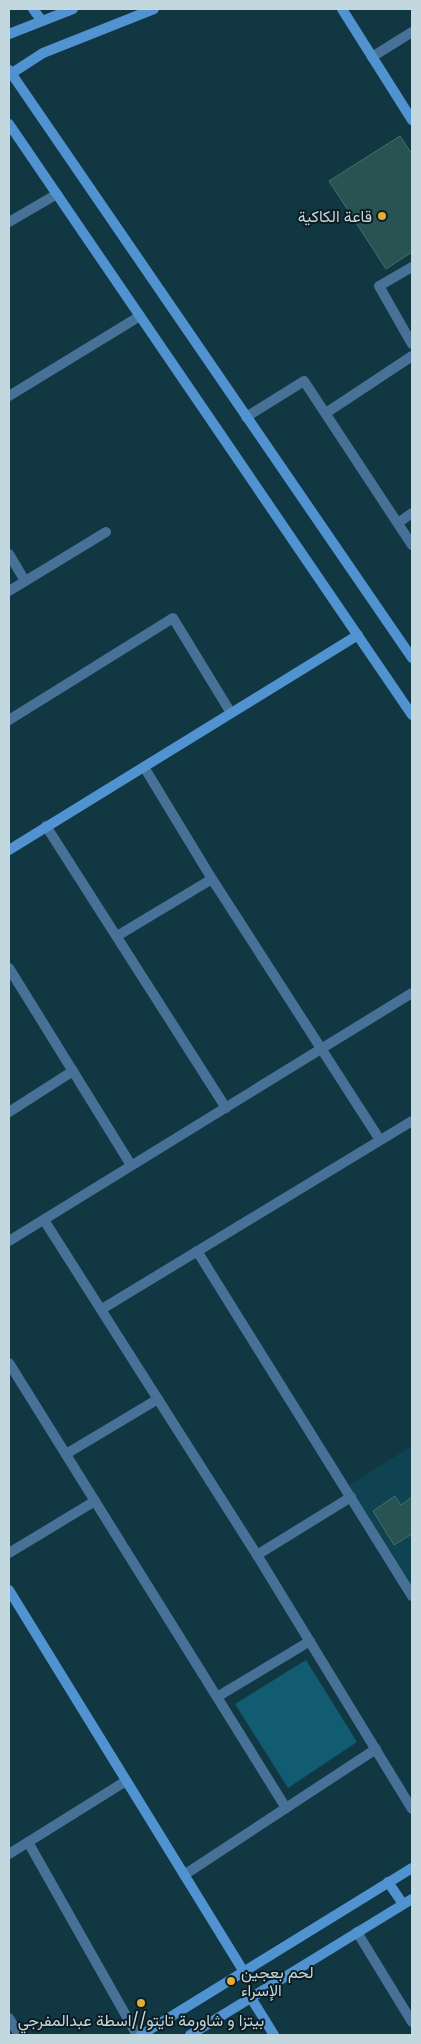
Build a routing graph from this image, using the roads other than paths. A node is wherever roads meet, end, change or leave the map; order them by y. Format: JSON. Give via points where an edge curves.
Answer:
{"nodes":[{"id":1,"x":33,"y":9,"type":"edge"},
{"id":2,"x":73,"y":9,"type":"edge"},
{"id":3,"x":154,"y":9,"type":"edge"},
{"id":4,"x":342,"y":9,"type":"edge"},
{"id":5,"x":42,"y":21,"type":"junction"},
{"id":6,"x":412,"y":32,"type":"edge"},
{"id":7,"x":9,"y":34,"type":"edge"},
{"id":8,"x":372,"y":57,"type":"junction"},
{"id":9,"x":9,"y":73,"type":"edge"},
{"id":10,"x":412,"y":120,"type":"edge"},
{"id":11,"x":9,"y":124,"type":"edge"},
{"id":12,"x":57,"y":194,"type":"junction"},
{"id":13,"x":9,"y":222,"type":"edge"},
{"id":14,"x":412,"y":267,"type":"edge"},
{"id":15,"x":140,"y":316,"type":"junction"},
{"id":16,"x":412,"y":344,"type":"edge"},
{"id":17,"x":412,"y":356,"type":"edge"},
{"id":18,"x":9,"y":396,"type":"edge"},
{"id":19,"x":326,"y":414,"type":"junction"},
{"id":20,"x":246,"y":417,"type":"junction"},
{"id":21,"x":412,"y":513,"type":"edge"},
{"id":22,"x":398,"y":523,"type":"junction"},
{"id":23,"x":106,"y":532,"type":"dead end"},
{"id":24,"x":412,"y":545,"type":"edge"},
{"id":25,"x":9,"y":554,"type":"edge"},
{"id":26,"x":25,"y":581,"type":"junction"},
{"id":27,"x":9,"y":591,"type":"edge"},
{"id":28,"x":358,"y":635,"type":"junction"},
{"id":29,"x":412,"y":658,"type":"edge"},
{"id":30,"x":231,"y":713,"type":"junction"},
{"id":31,"x":412,"y":714,"type":"edge"},
{"id":32,"x":9,"y":720,"type":"edge"},
{"id":33,"x":144,"y":767,"type":"junction"},
{"id":34,"x":46,"y":826,"type":"junction"},
{"id":35,"x":9,"y":850,"type":"edge"},
{"id":36,"x":212,"y":879,"type":"junction"},
{"id":37,"x":117,"y":936,"type":"junction"},
{"id":38,"x":9,"y":968,"type":"edge"},
{"id":39,"x":19,"y":984,"type":"junction"},
{"id":40,"x":9,"y":990,"type":"edge"},
{"id":41,"x":412,"y":993,"type":"edge"},
{"id":42,"x":323,"y":1049,"type":"junction"},
{"id":43,"x":73,"y":1071,"type":"junction"},
{"id":44,"x":226,"y":1108,"type":"junction"},
{"id":45,"x":9,"y":1112,"type":"edge"},
{"id":46,"x":412,"y":1121,"type":"edge"},
{"id":47,"x":380,"y":1140,"type":"junction"},
{"id":48,"x":131,"y":1165,"type":"junction"},
{"id":49,"x":44,"y":1220,"type":"junction"},
{"id":50,"x":9,"y":1241,"type":"edge"},
{"id":51,"x":198,"y":1251,"type":"junction"},
{"id":52,"x":102,"y":1309,"type":"junction"},
{"id":53,"x":9,"y":1363,"type":"edge"},
{"id":54,"x":158,"y":1399,"type":"junction"},
{"id":55,"x":66,"y":1454,"type":"junction"},
{"id":56,"x":351,"y":1497,"type":"junction"},
{"id":57,"x":95,"y":1502,"type":"junction"},
{"id":58,"x":9,"y":1553,"type":"edge"},
{"id":59,"x":257,"y":1555,"type":"junction"},
{"id":60,"x":9,"y":1590,"type":"edge"},
{"id":61,"x":412,"y":1596,"type":"edge"},
{"id":62,"x":310,"y":1641,"type":"junction"},
{"id":63,"x":217,"y":1697,"type":"junction"},
{"id":64,"x":376,"y":1749,"type":"junction"},
{"id":65,"x":126,"y":1781,"type":"junction"},
{"id":66,"x":286,"y":1808,"type":"junction"},
{"id":67,"x":412,"y":1809,"type":"edge"},
{"id":68,"x":28,"y":1842,"type":"junction"},
{"id":69,"x":9,"y":1854,"type":"edge"},
{"id":70,"x":412,"y":1868,"type":"edge"},
{"id":71,"x":184,"y":1875,"type":"junction"},
{"id":72,"x":388,"y":1882,"type":"junction"},
{"id":73,"x":408,"y":1901,"type":"edge"},
{"id":74,"x":357,"y":1932,"type":"junction"},
{"id":75,"x":244,"y":1972,"type":"junction"},
{"id":76,"x":251,"y":1998,"type":"junction"},
{"id":77,"x":9,"y":2018,"type":"edge"},
{"id":78,"x":412,"y":2022,"type":"edge"},
{"id":79,"x":19,"y":2035,"type":"edge"},
{"id":80,"x":139,"y":2035,"type":"edge"},
{"id":81,"x":190,"y":2035,"type":"edge"},
{"id":82,"x":274,"y":2035,"type":"edge"}],
"edges":[{"from":1,"to":5,"type":"main road"},
{"from":2,"to":5,"type":"main road"},
{"from":3,"to":9,"type":"main road","via":[[43,53]]},
{"from":4,"to":8,"type":"main road"},
{"from":5,"to":7,"type":"main road"},
{"from":6,"to":8,"type":"street"},
{"from":8,"to":10,"type":"main road"},
{"from":9,"to":20,"type":"main road"},
{"from":11,"to":12,"type":"main road"},
{"from":12,"to":13,"type":"street"},
{"from":12,"to":15,"type":"main road"},
{"from":14,"to":16,"type":"street","via":[[378,286]]},
{"from":15,"to":18,"type":"street"},
{"from":15,"to":28,"type":"main road"},
{"from":17,"to":19,"type":"street"},
{"from":19,"to":20,"type":"street","via":[[304,382]]},
{"from":19,"to":22,"type":"street"},
{"from":20,"to":29,"type":"main road"},
{"from":21,"to":22,"type":"street"},
{"from":22,"to":24,"type":"street"},
{"from":23,"to":26,"type":"street"},
{"from":25,"to":26,"type":"street"},
{"from":26,"to":27,"type":"street"},
{"from":28,"to":30,"type":"main road"},
{"from":28,"to":31,"type":"main road"},
{"from":30,"to":32,"type":"street","via":[[173,618]]},
{"from":30,"to":33,"type":"main road"},
{"from":33,"to":34,"type":"main road"},
{"from":33,"to":36,"type":"street"},
{"from":34,"to":35,"type":"main road"},
{"from":34,"to":37,"type":"street"},
{"from":36,"to":37,"type":"street"},
{"from":36,"to":42,"type":"street"},
{"from":37,"to":44,"type":"street"},
{"from":38,"to":39,"type":"street"},
{"from":39,"to":40,"type":"street"},
{"from":39,"to":43,"type":"street"},
{"from":41,"to":42,"type":"street"},
{"from":42,"to":44,"type":"street"},
{"from":42,"to":47,"type":"street"},
{"from":43,"to":45,"type":"street"},
{"from":43,"to":48,"type":"street"},
{"from":44,"to":48,"type":"street"},
{"from":46,"to":47,"type":"street"},
{"from":47,"to":51,"type":"street"},
{"from":48,"to":49,"type":"street"},
{"from":49,"to":50,"type":"street"},
{"from":49,"to":52,"type":"street"},
{"from":51,"to":52,"type":"street"},
{"from":51,"to":56,"type":"street"},
{"from":52,"to":54,"type":"street"},
{"from":53,"to":55,"type":"street"},
{"from":54,"to":55,"type":"street"},
{"from":54,"to":59,"type":"street"},
{"from":55,"to":57,"type":"street"},
{"from":56,"to":59,"type":"street"},
{"from":56,"to":61,"type":"street"},
{"from":57,"to":58,"type":"street"},
{"from":57,"to":63,"type":"street"},
{"from":59,"to":62,"type":"street"},
{"from":60,"to":65,"type":"main road"},
{"from":62,"to":63,"type":"street"},
{"from":62,"to":64,"type":"street"},
{"from":63,"to":66,"type":"street"},
{"from":64,"to":66,"type":"street"},
{"from":64,"to":67,"type":"street"},
{"from":65,"to":68,"type":"street"},
{"from":65,"to":71,"type":"main road"},
{"from":66,"to":71,"type":"street"},
{"from":68,"to":69,"type":"street"},
{"from":68,"to":80,"type":"street"},
{"from":70,"to":72,"type":"main road"},
{"from":71,"to":75,"type":"main road"},
{"from":72,"to":73,"type":"main road"},
{"from":72,"to":75,"type":"main road"},
{"from":73,"to":74,"type":"main road"},
{"from":74,"to":76,"type":"main road"},
{"from":74,"to":78,"type":"street"},
{"from":75,"to":80,"type":"main road"},
{"from":76,"to":81,"type":"main road"},
{"from":76,"to":82,"type":"main road"},
{"from":77,"to":79,"type":"street"}]}
